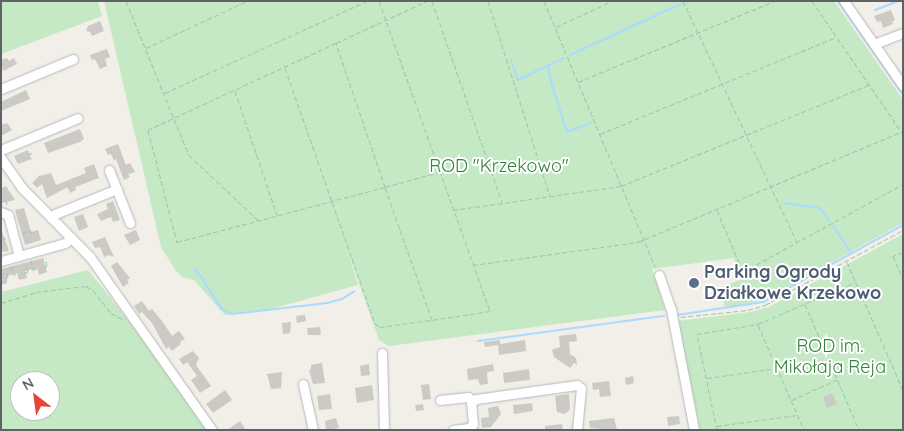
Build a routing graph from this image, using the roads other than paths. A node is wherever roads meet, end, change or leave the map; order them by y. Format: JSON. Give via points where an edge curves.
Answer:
{"nodes":[{"id":1,"x":844,"y":1,"type":"edge"},
{"id":2,"x":903,"y":33,"type":"edge"},
{"id":3,"x":874,"y":44,"type":"junction"},
{"id":4,"x":73,"y":60,"type":"dead end"},
{"id":5,"x":903,"y":68,"type":"edge"},
{"id":6,"x":893,"y":72,"type":"junction"},
{"id":7,"x":903,"y":86,"type":"edge"},
{"id":8,"x":1,"y":89,"type":"edge"},
{"id":9,"x":78,"y":118,"type":"dead end"},
{"id":10,"x":1,"y":150,"type":"edge"},
{"id":11,"x":1,"y":158,"type":"edge"},
{"id":12,"x":109,"y":170,"type":"dead end"},
{"id":13,"x":117,"y":189,"type":"junction"},
{"id":14,"x":2,"y":210,"type":"edge"},
{"id":15,"x":51,"y":218,"type":"junction"},
{"id":16,"x":130,"y":223,"type":"dead end"},
{"id":17,"x":71,"y":238,"type":"junction"},
{"id":18,"x":21,"y":257,"type":"junction"},
{"id":19,"x":5,"y":262,"type":"edge"},
{"id":20,"x":659,"y":275,"type":"road end"},
{"id":21,"x":382,"y":353,"type":"dead end"},
{"id":22,"x":303,"y":384,"type":"dead end"},
{"id":23,"x":440,"y":400,"type":"dead end"},
{"id":24,"x":473,"y":401,"type":"junction"},
{"id":25,"x":212,"y":430,"type":"edge"},
{"id":26,"x":313,"y":430,"type":"edge"},
{"id":27,"x":384,"y":430,"type":"edge"},
{"id":28,"x":453,"y":430,"type":"edge"},
{"id":29,"x":577,"y":430,"type":"edge"},
{"id":30,"x":694,"y":430,"type":"edge"}],
"edges":[{"from":1,"to":3,"type":"street"},
{"from":2,"to":3,"type":"street"},
{"from":3,"to":6,"type":"street"},
{"from":4,"to":8,"type":"street"},
{"from":5,"to":6,"type":"street"},
{"from":6,"to":7,"type":"street"},
{"from":9,"to":10,"type":"street"},
{"from":11,"to":15,"type":"street","via":[[21,187]]},
{"from":12,"to":13,"type":"street"},
{"from":13,"to":15,"type":"street"},
{"from":13,"to":16,"type":"street"},
{"from":14,"to":18,"type":"street","via":[[8,214]]},
{"from":15,"to":17,"type":"street"},
{"from":17,"to":18,"type":"street","via":[[65,243]]},
{"from":17,"to":25,"type":"street","via":[[94,264]]},
{"from":18,"to":19,"type":"street"},
{"from":20,"to":30,"type":"street","via":[[673,318]]},
{"from":21,"to":27,"type":"street"},
{"from":22,"to":26,"type":"street"},
{"from":23,"to":24,"type":"street","via":[[468,397]]},
{"from":24,"to":28,"type":"street","via":[[473,424],[469,428]]},
{"from":24,"to":29,"type":"street","via":[[577,385],[581,388]]}]}
